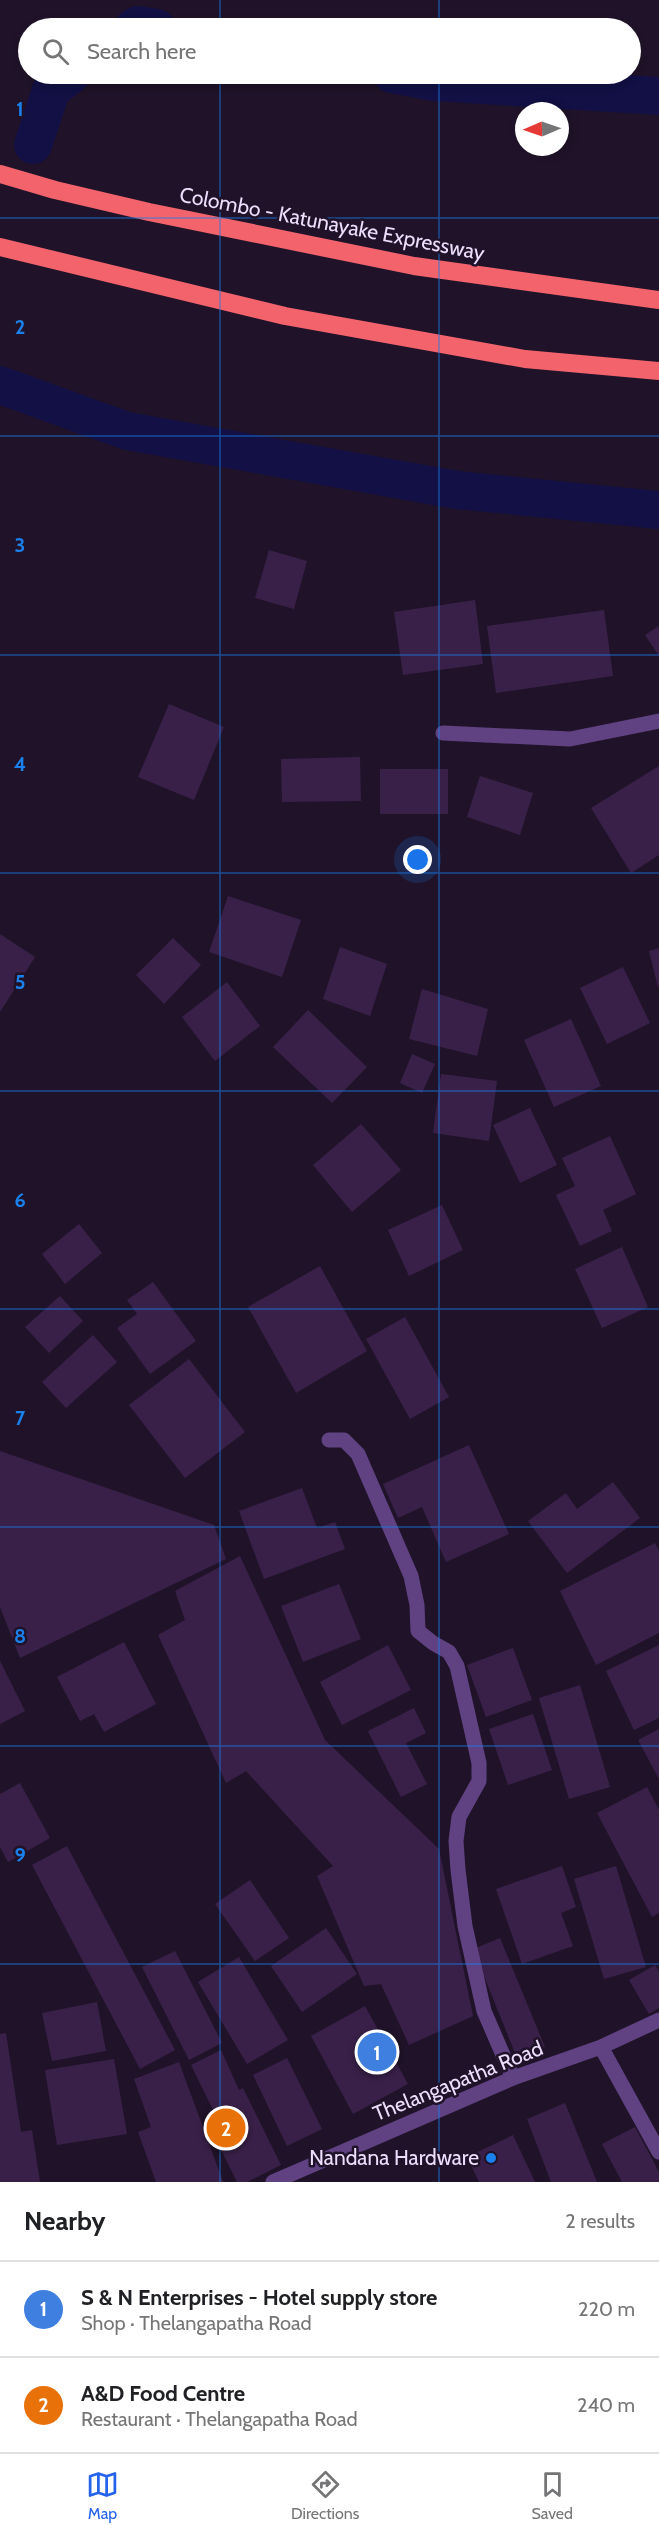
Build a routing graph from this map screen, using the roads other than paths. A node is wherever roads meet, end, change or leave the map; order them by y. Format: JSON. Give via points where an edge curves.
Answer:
{"nodes":[{"id":1,"x":0,"y":174,"type":"edge"},
{"id":2,"x":0,"y":247,"type":"edge"},
{"id":3,"x":659,"y":300,"type":"edge"},
{"id":4,"x":659,"y":371,"type":"edge"},
{"id":5,"x":659,"y":721,"type":"edge"},
{"id":6,"x":443,"y":733,"type":"dead end"},
{"id":7,"x":329,"y":1440,"type":"dead end"},
{"id":8,"x":659,"y":2020,"type":"edge"},
{"id":9,"x":601,"y":2047,"type":"junction"},
{"id":10,"x":513,"y":2078,"type":"junction"},
{"id":11,"x":659,"y":2152,"type":"edge"},
{"id":12,"x":273,"y":2182,"type":"edge"}],
"edges":[{"from":1,"to":3,"type":"highway","name":"Colombo - Katunayake Expressway","via":[[149,212],[414,266]]},
{"from":2,"to":4,"type":"highway","via":[[285,316],[525,359]]},
{"from":5,"to":6,"type":"street","via":[[570,739]]},
{"from":7,"to":10,"type":"street","via":[[344,1440],[358,1454],[411,1576],[418,1631],[448,1652],[457,1666],[479,1762],[479,1781],[459,1817],[456,1841],[462,1904],[484,2011]]},
{"from":8,"to":9,"type":"street","name":"Thelangapatha Road"},
{"from":9,"to":10,"type":"street","name":"Thelangapatha Road"},
{"from":9,"to":11,"type":"street"},
{"from":10,"to":12,"type":"street","name":"Thelangapatha Road"}]}
